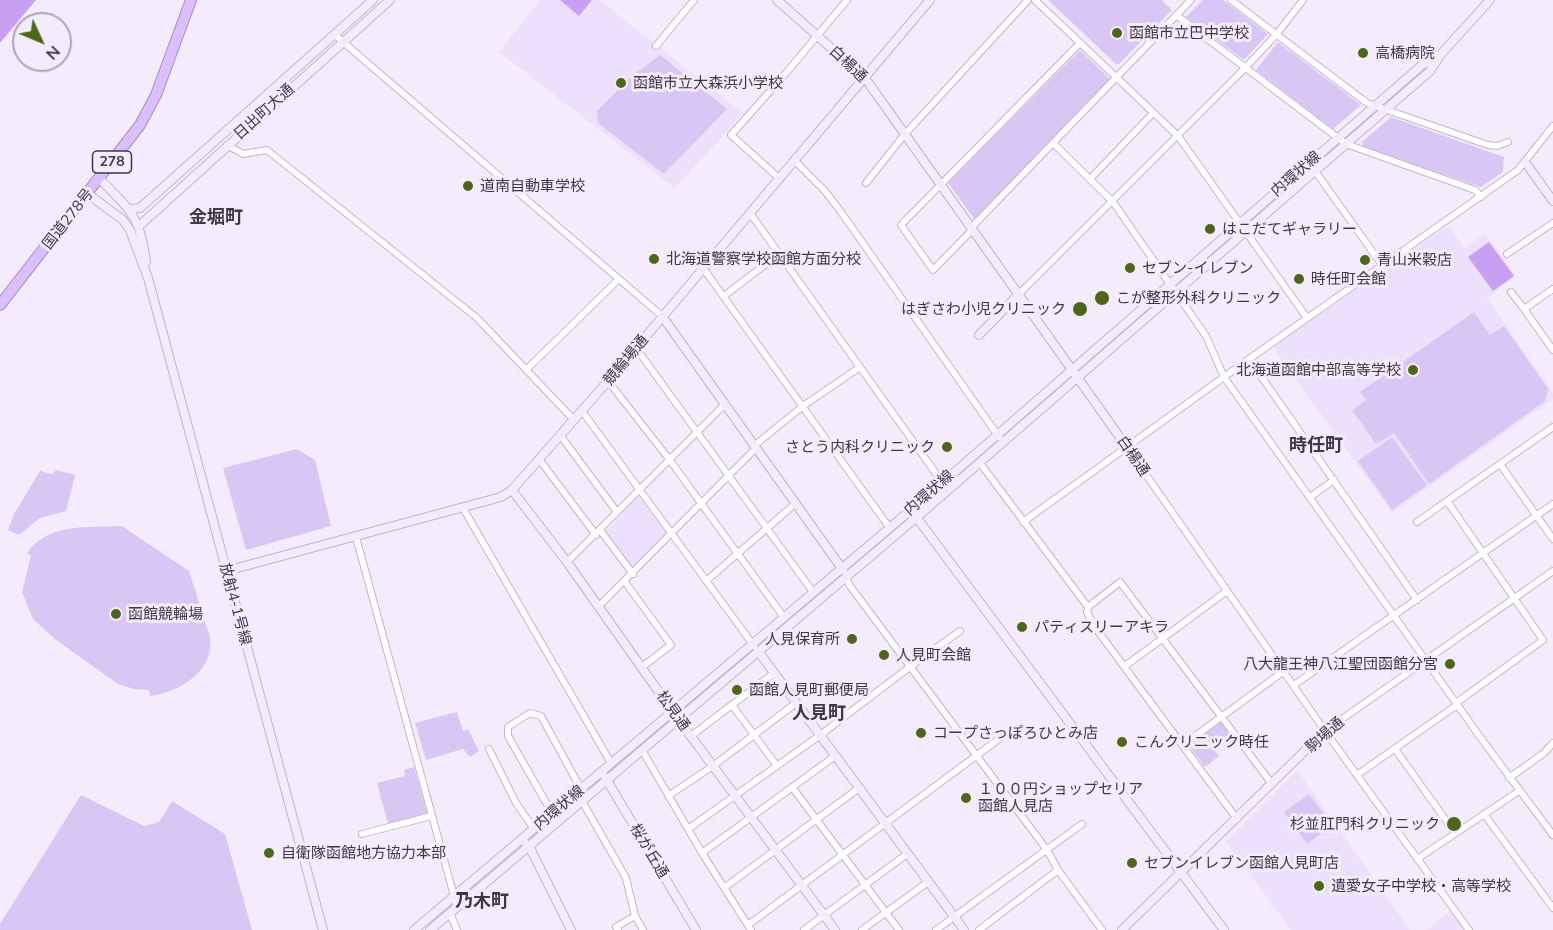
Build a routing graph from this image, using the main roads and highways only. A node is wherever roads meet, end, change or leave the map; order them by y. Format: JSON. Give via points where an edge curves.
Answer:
{"nodes":[{"id":1,"x":191,"y":0,"type":"edge"},
{"id":2,"x":0,"y":305,"type":"edge"}],
"edges":[{"from":1,"to":2,"type":"highway","name":"国道278号","number":"278","via":[[156,95],[140,125]]}]}
